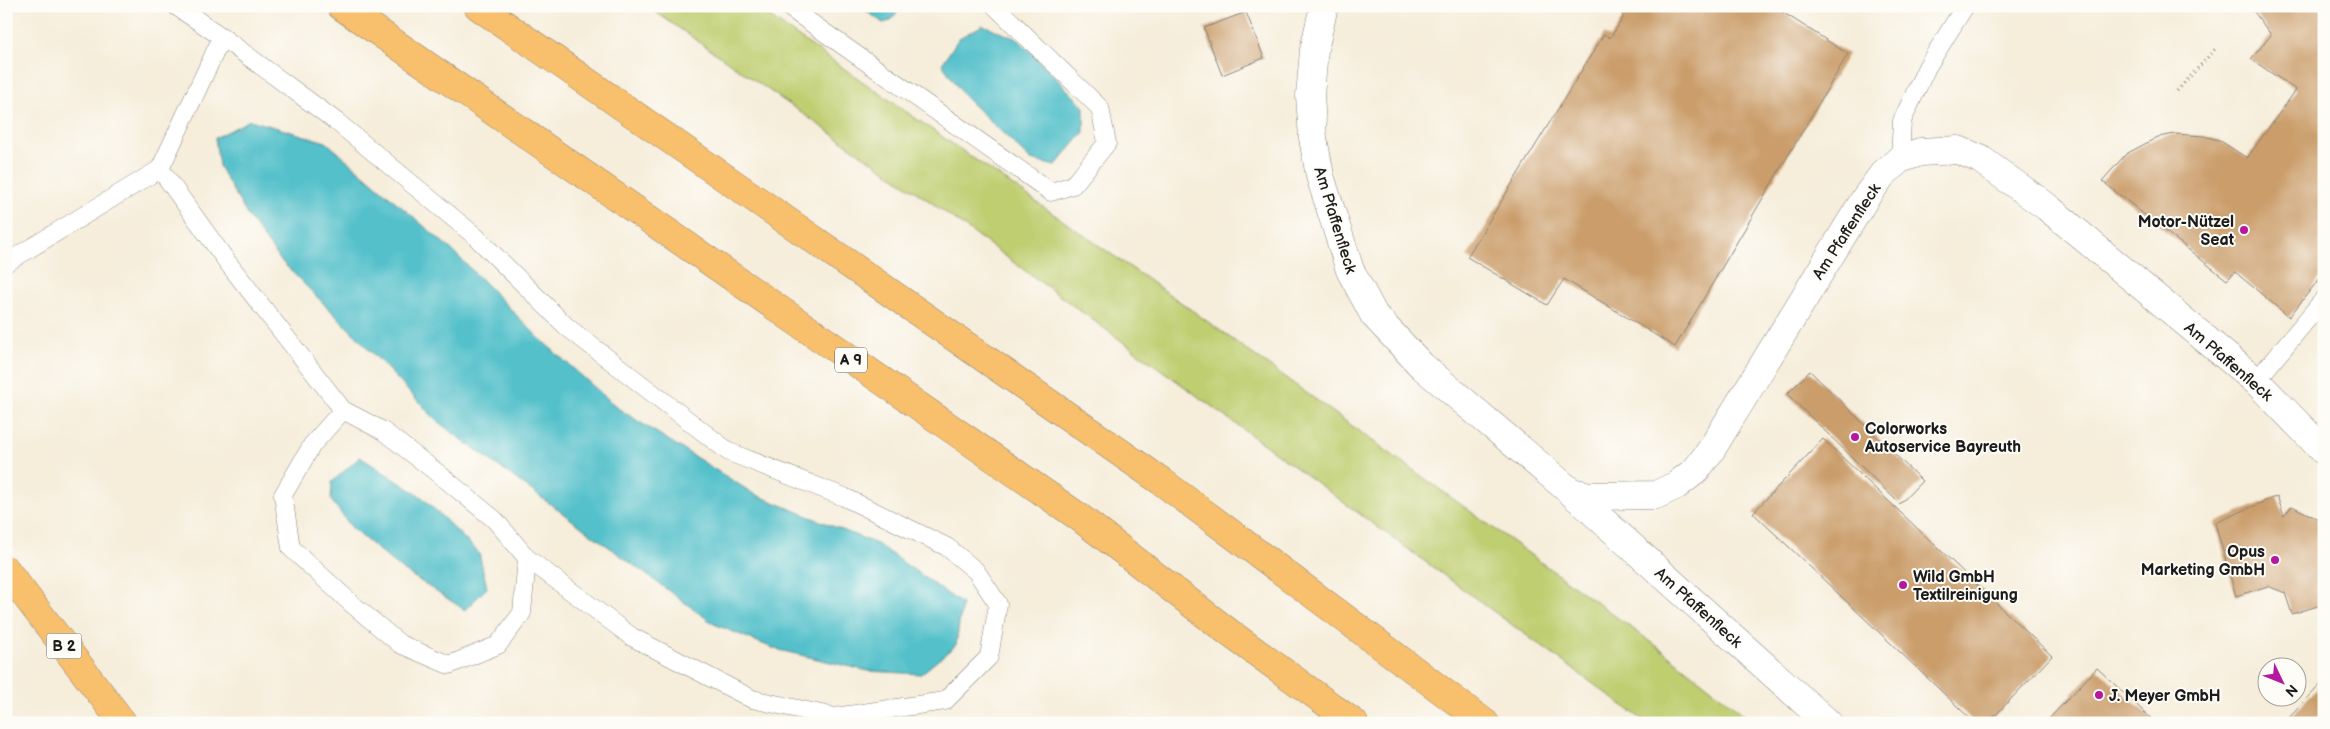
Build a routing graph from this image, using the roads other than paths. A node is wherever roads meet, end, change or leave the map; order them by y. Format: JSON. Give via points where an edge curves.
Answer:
{"nodes":[{"id":1,"x":176,"y":6,"type":"edge"},
{"id":2,"x":341,"y":6,"type":"edge"},
{"id":3,"x":478,"y":6,"type":"edge"},
{"id":4,"x":787,"y":6,"type":"edge"},
{"id":5,"x":994,"y":6,"type":"edge"},
{"id":6,"x":1324,"y":6,"type":"edge"},
{"id":7,"x":1965,"y":6,"type":"edge"},
{"id":8,"x":222,"y":37,"type":"junction"},
{"id":9,"x":1900,"y":160,"type":"junction"},
{"id":10,"x":160,"y":169,"type":"junction"},
{"id":11,"x":6,"y":263,"type":"edge"},
{"id":12,"x":2324,"y":299,"type":"edge"},
{"id":13,"x":2256,"y":381,"type":"junction"},
{"id":14,"x":344,"y":410,"type":"junction"},
{"id":15,"x":2324,"y":451,"type":"edge"},
{"id":16,"x":1571,"y":492,"type":"junction"},
{"id":17,"x":527,"y":558,"type":"junction"},
{"id":18,"x":6,"y":570,"type":"edge"},
{"id":19,"x":123,"y":723,"type":"edge"},
{"id":20,"x":1354,"y":723,"type":"edge"},
{"id":21,"x":1485,"y":723,"type":"edge"},
{"id":22,"x":1828,"y":723,"type":"edge"}],
"edges":[{"from":1,"to":8,"type":"lane"},
{"from":2,"to":20,"type":"main road","number":"A 9","via":[[1079,518]]},
{"from":3,"to":21,"type":"main road","via":[[1161,482]]},
{"from":4,"to":5,"type":"lane","via":[[1051,192],[1073,185],[1107,143],[1100,108]]},
{"from":6,"to":16,"type":"street","name":"Am Pfaffenfleck","via":[[1313,59],[1310,96],[1313,138],[1320,176],[1350,270],[1374,315],[1422,366]]},
{"from":7,"to":9,"type":"lane","via":[[1927,67],[1902,121]]},
{"from":8,"to":10,"type":"lane"},
{"from":8,"to":17,"type":"lane","via":[[337,122],[475,236],[567,327],[721,446],[844,497],[947,547],[976,571],[998,604],[989,657],[945,701],[835,716],[752,699],[632,636]]},
{"from":9,"to":13,"type":"street","name":"Am Pfaffenfleck","via":[[1936,150],[1958,150],[1980,159],[2047,207]]},
{"from":9,"to":16,"type":"street","name":"Am Pfaffenfleck","via":[[1883,174],[1866,197],[1696,470],[1677,485],[1656,495],[1590,496]]},
{"from":10,"to":11,"type":"lane"},
{"from":10,"to":14,"type":"lane","via":[[228,263]]},
{"from":12,"to":13,"type":"lane"},
{"from":13,"to":15,"type":"street","name":"Am Pfaffenfleck"},
{"from":14,"to":17,"type":"lane","via":[[383,431],[444,478],[495,520]]},
{"from":14,"to":17,"type":"lane","via":[[312,444],[283,495],[292,548],[400,644],[448,665],[498,645],[522,613]]},
{"from":16,"to":22,"type":"street","name":"Am Pfaffenfleck"},
{"from":18,"to":19,"type":"main road","number":"B 2"}]}
